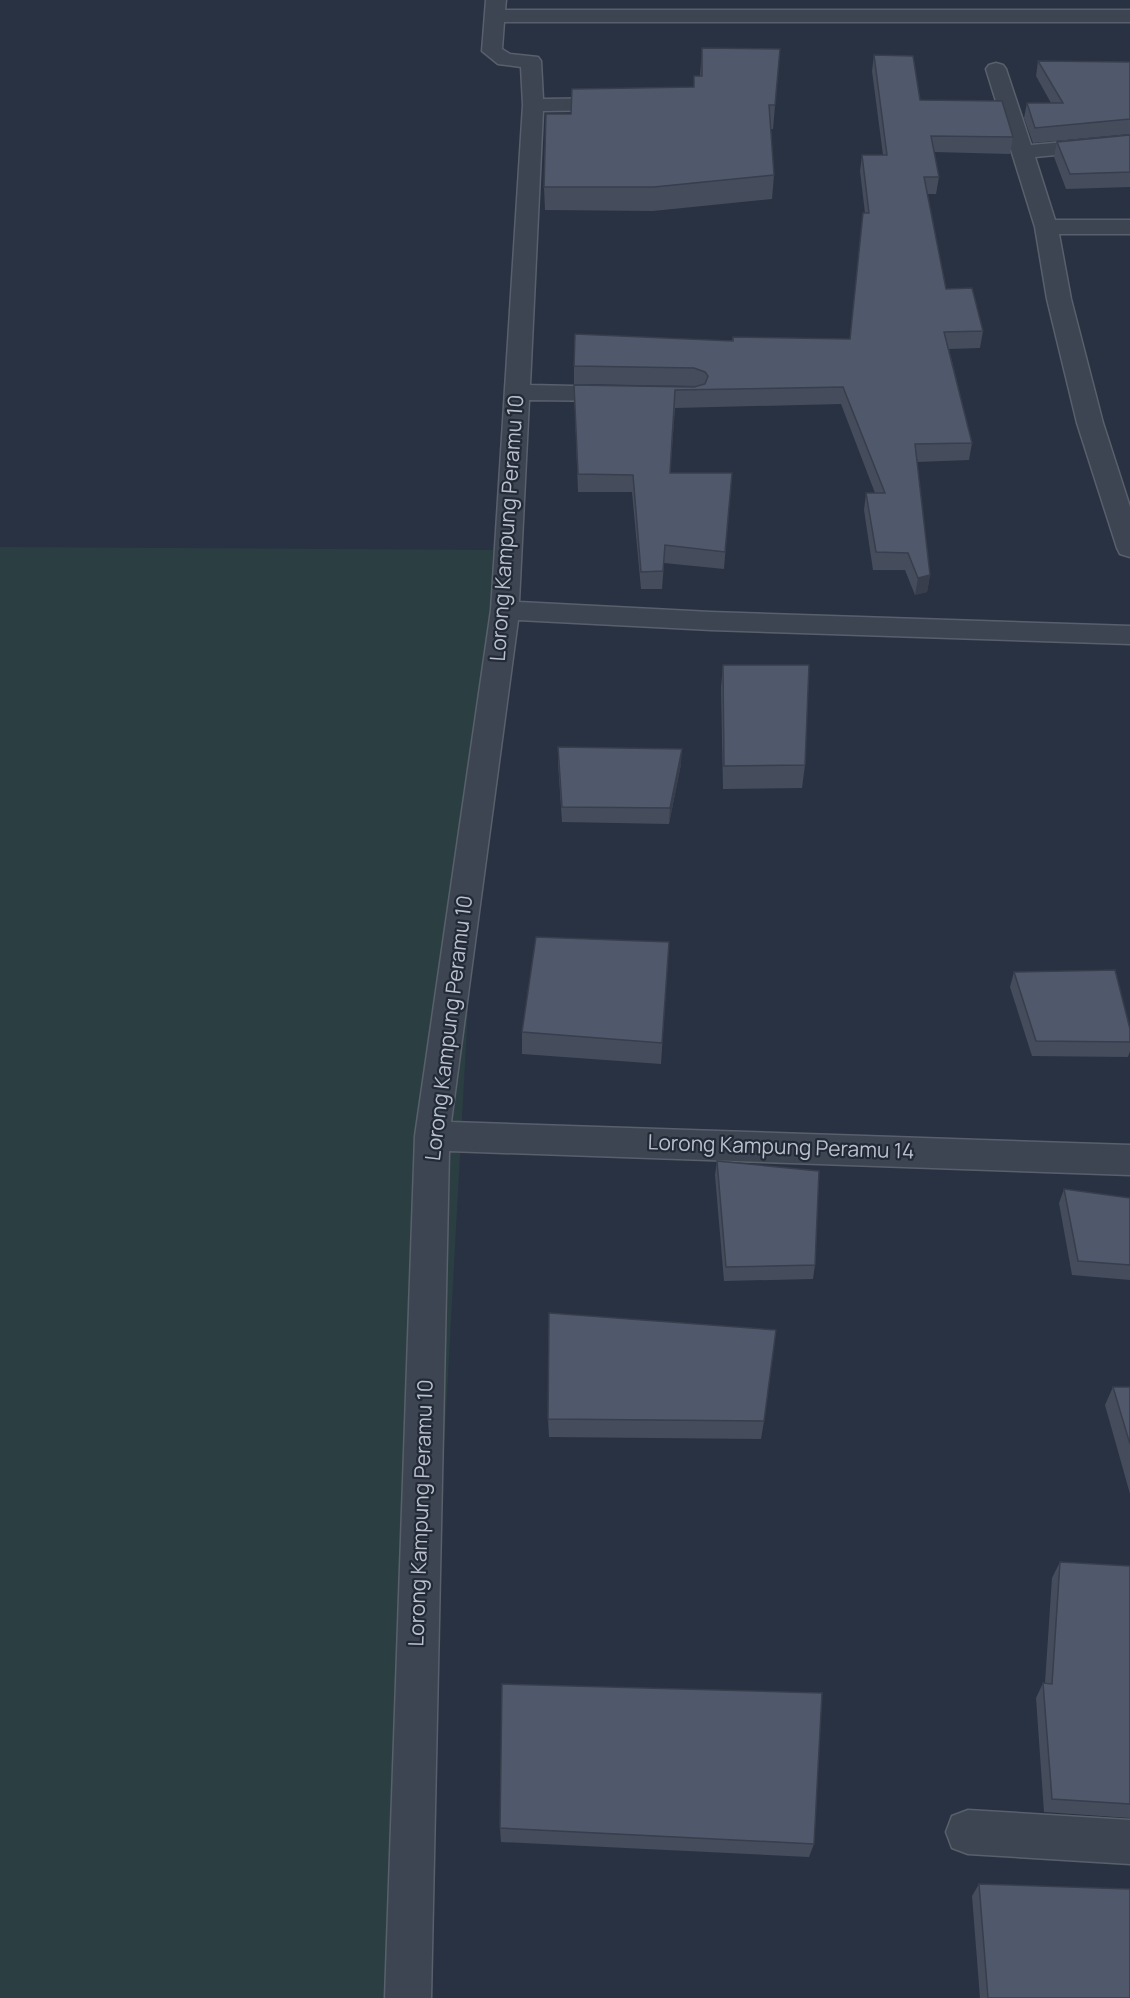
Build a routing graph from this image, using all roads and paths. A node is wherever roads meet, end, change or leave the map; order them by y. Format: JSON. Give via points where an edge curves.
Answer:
{"nodes":[{"id":1,"x":495,"y":8,"type":"edge"},
{"id":2,"x":1056,"y":8,"type":"edge"},
{"id":3,"x":1130,"y":16,"type":"edge"},
{"id":4,"x":996,"y":69,"type":"dead end"},
{"id":5,"x":632,"y":103,"type":"edge"},
{"id":6,"x":533,"y":105,"type":"junction"},
{"id":7,"x":1130,"y":142,"type":"edge"},
{"id":8,"x":1023,"y":152,"type":"junction"},
{"id":9,"x":1130,"y":227,"type":"edge"},
{"id":10,"x":1046,"y":228,"type":"junction"},
{"id":11,"x":517,"y":392,"type":"junction"},
{"id":12,"x":634,"y":394,"type":"edge"},
{"id":13,"x":1130,"y":548,"type":"edge"},
{"id":14,"x":505,"y":610,"type":"junction"},
{"id":15,"x":1130,"y":634,"type":"edge"},
{"id":16,"x":432,"y":1136,"type":"junction"},
{"id":17,"x":1130,"y":1160,"type":"edge"},
{"id":18,"x":968,"y":1832,"type":"dead end"},
{"id":19,"x":1130,"y":1842,"type":"edge"},
{"id":20,"x":408,"y":1998,"type":"edge"}],
"edges":[{"from":1,"to":2,"type":"street"},
{"from":1,"to":6,"type":"street","name":"Lorong Kampung Peramu 10","via":[[492,51],[505,60],[531,61]]},
{"from":2,"to":3,"type":"street"},
{"from":4,"to":8,"type":"street"},
{"from":5,"to":6,"type":"street"},
{"from":6,"to":11,"type":"street","name":"Lorong Kampung Peramu 10"},
{"from":7,"to":8,"type":"street"},
{"from":8,"to":10,"type":"street"},
{"from":9,"to":10,"type":"street"},
{"from":10,"to":13,"type":"street","via":[[1090,423]]},
{"from":11,"to":12,"type":"street"},
{"from":11,"to":14,"type":"street","name":"Lorong Kampung Peramu 10"},
{"from":14,"to":15,"type":"street","via":[[711,621]]},
{"from":14,"to":16,"type":"street","name":"Lorong Kampung Peramu 10"},
{"from":16,"to":17,"type":"street","name":"Lorong Kampung Peramu 14"},
{"from":16,"to":20,"type":"street","name":"Lorong Kampung Peramu 10"},
{"from":18,"to":19,"type":"street"}]}
